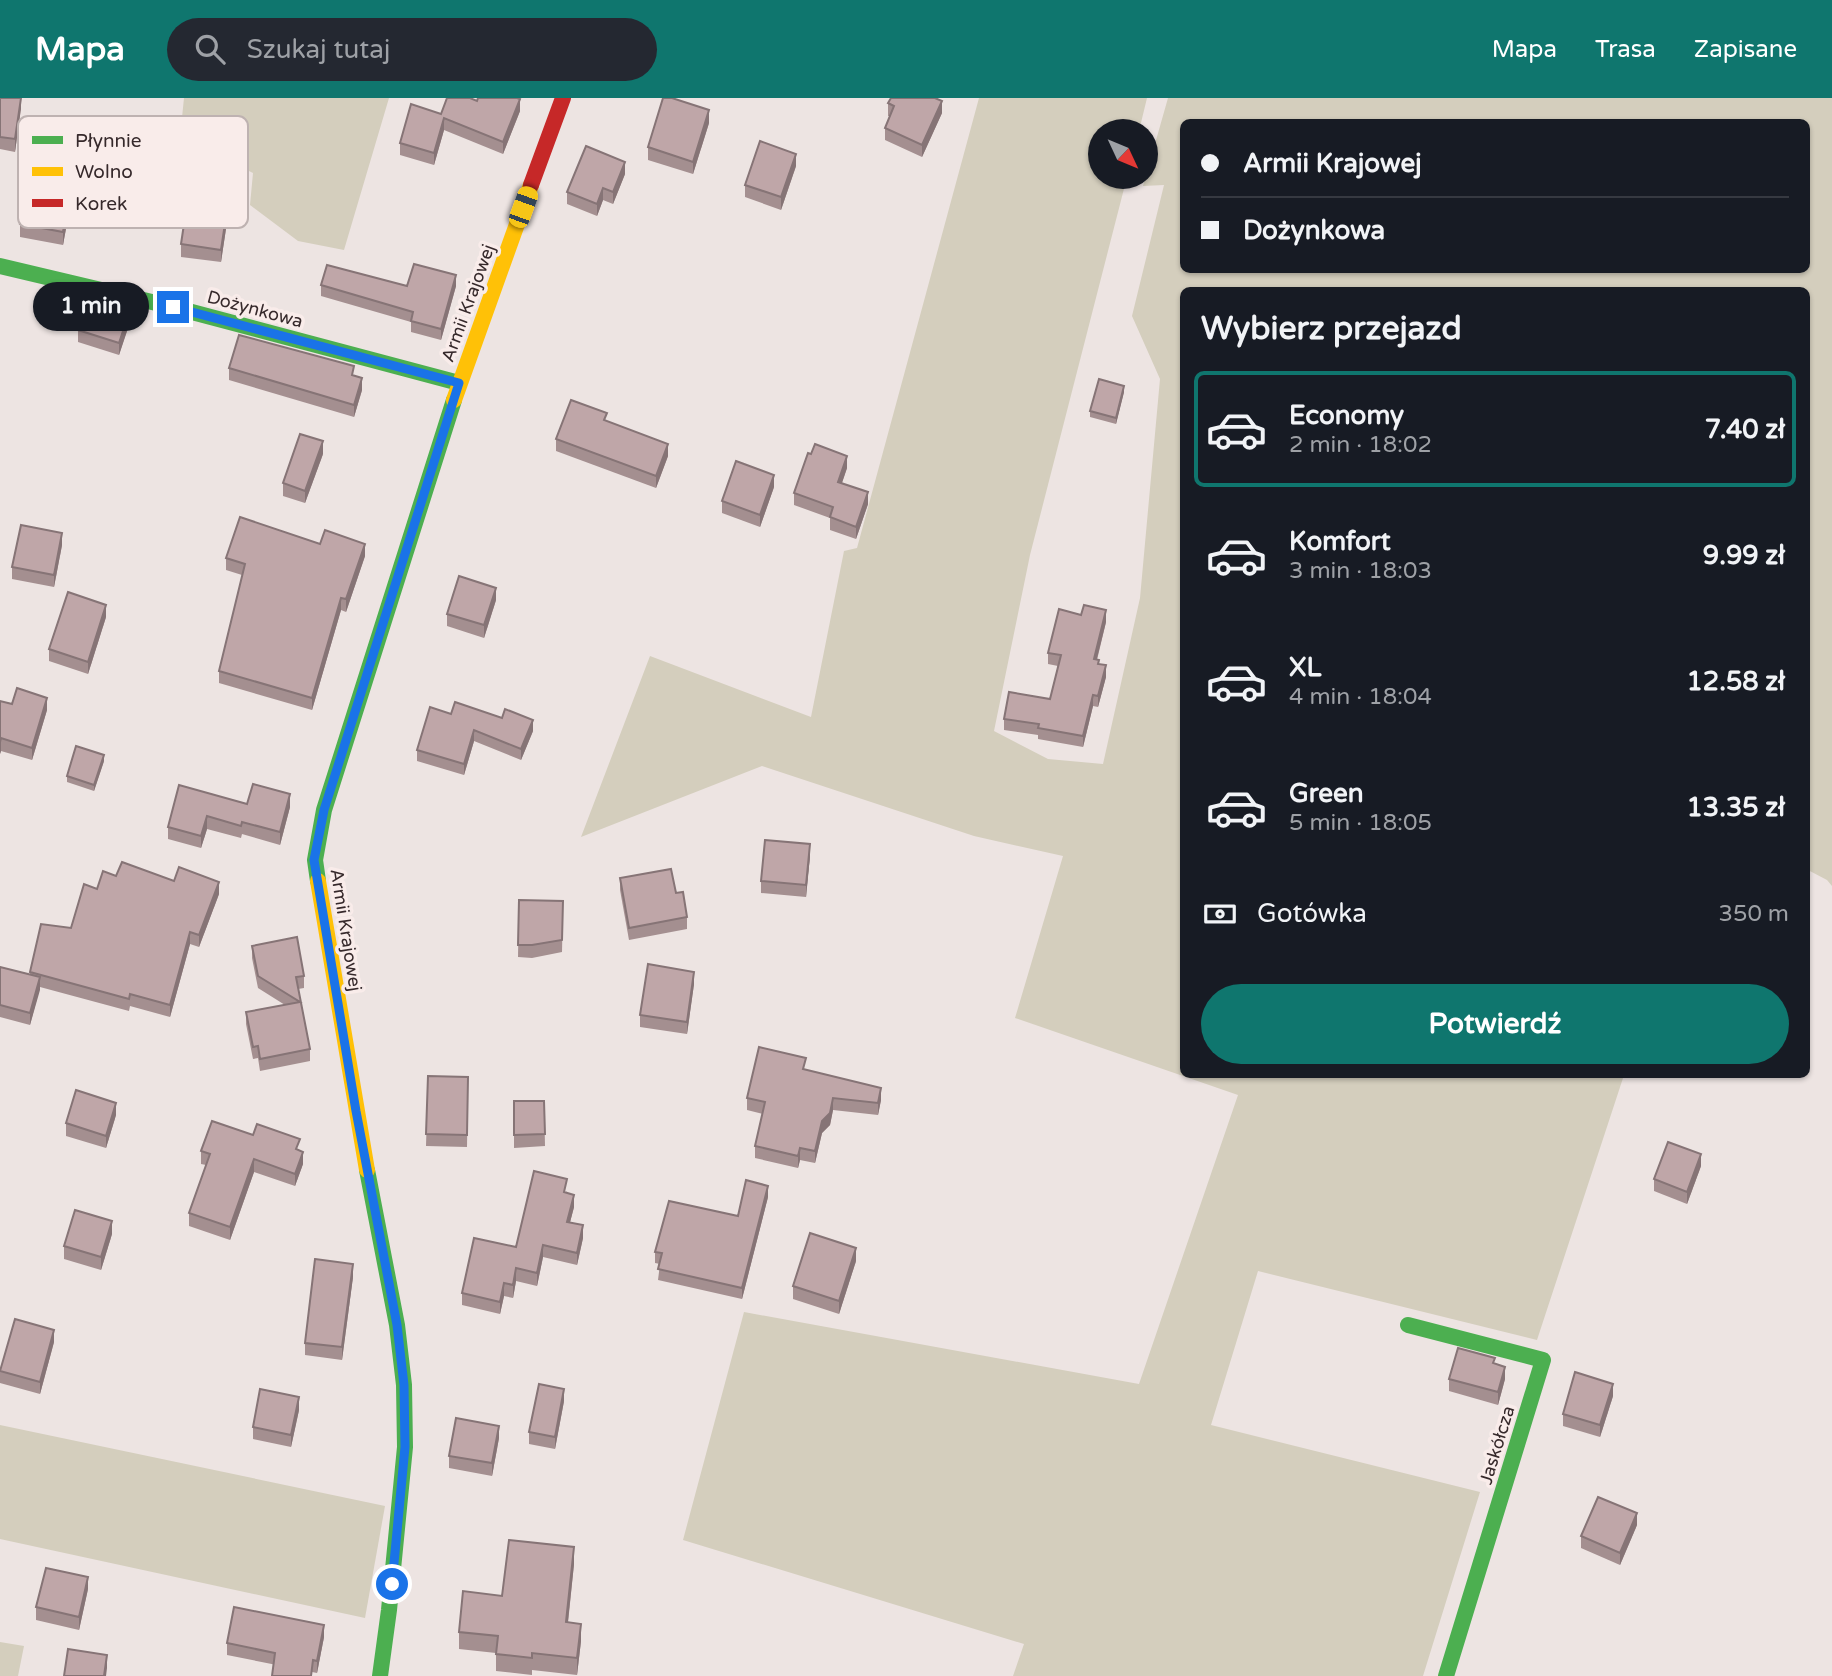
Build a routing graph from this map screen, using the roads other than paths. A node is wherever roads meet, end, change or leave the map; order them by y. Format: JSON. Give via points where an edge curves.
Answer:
{"nodes":[{"id":1,"x":563,"y":98,"type":"edge"},
{"id":2,"x":0,"y":266,"type":"edge"},
{"id":3,"x":459,"y":383,"type":"junction"},
{"id":4,"x":1408,"y":1325,"type":"dead end"},
{"id":5,"x":380,"y":1676,"type":"edge"},
{"id":6,"x":1446,"y":1676,"type":"edge"}],
"edges":[{"from":1,"to":3,"type":"street","name":"Armii Krajowej"},
{"from":2,"to":3,"type":"street","name":"Dożynkowa"},
{"from":3,"to":5,"type":"street","name":"Armii Krajowej","via":[[324,810],[314,860],[404,1385],[405,1447]]},
{"from":4,"to":6,"type":"street","name":"Jaskółcza","via":[[1543,1360]]}]}
